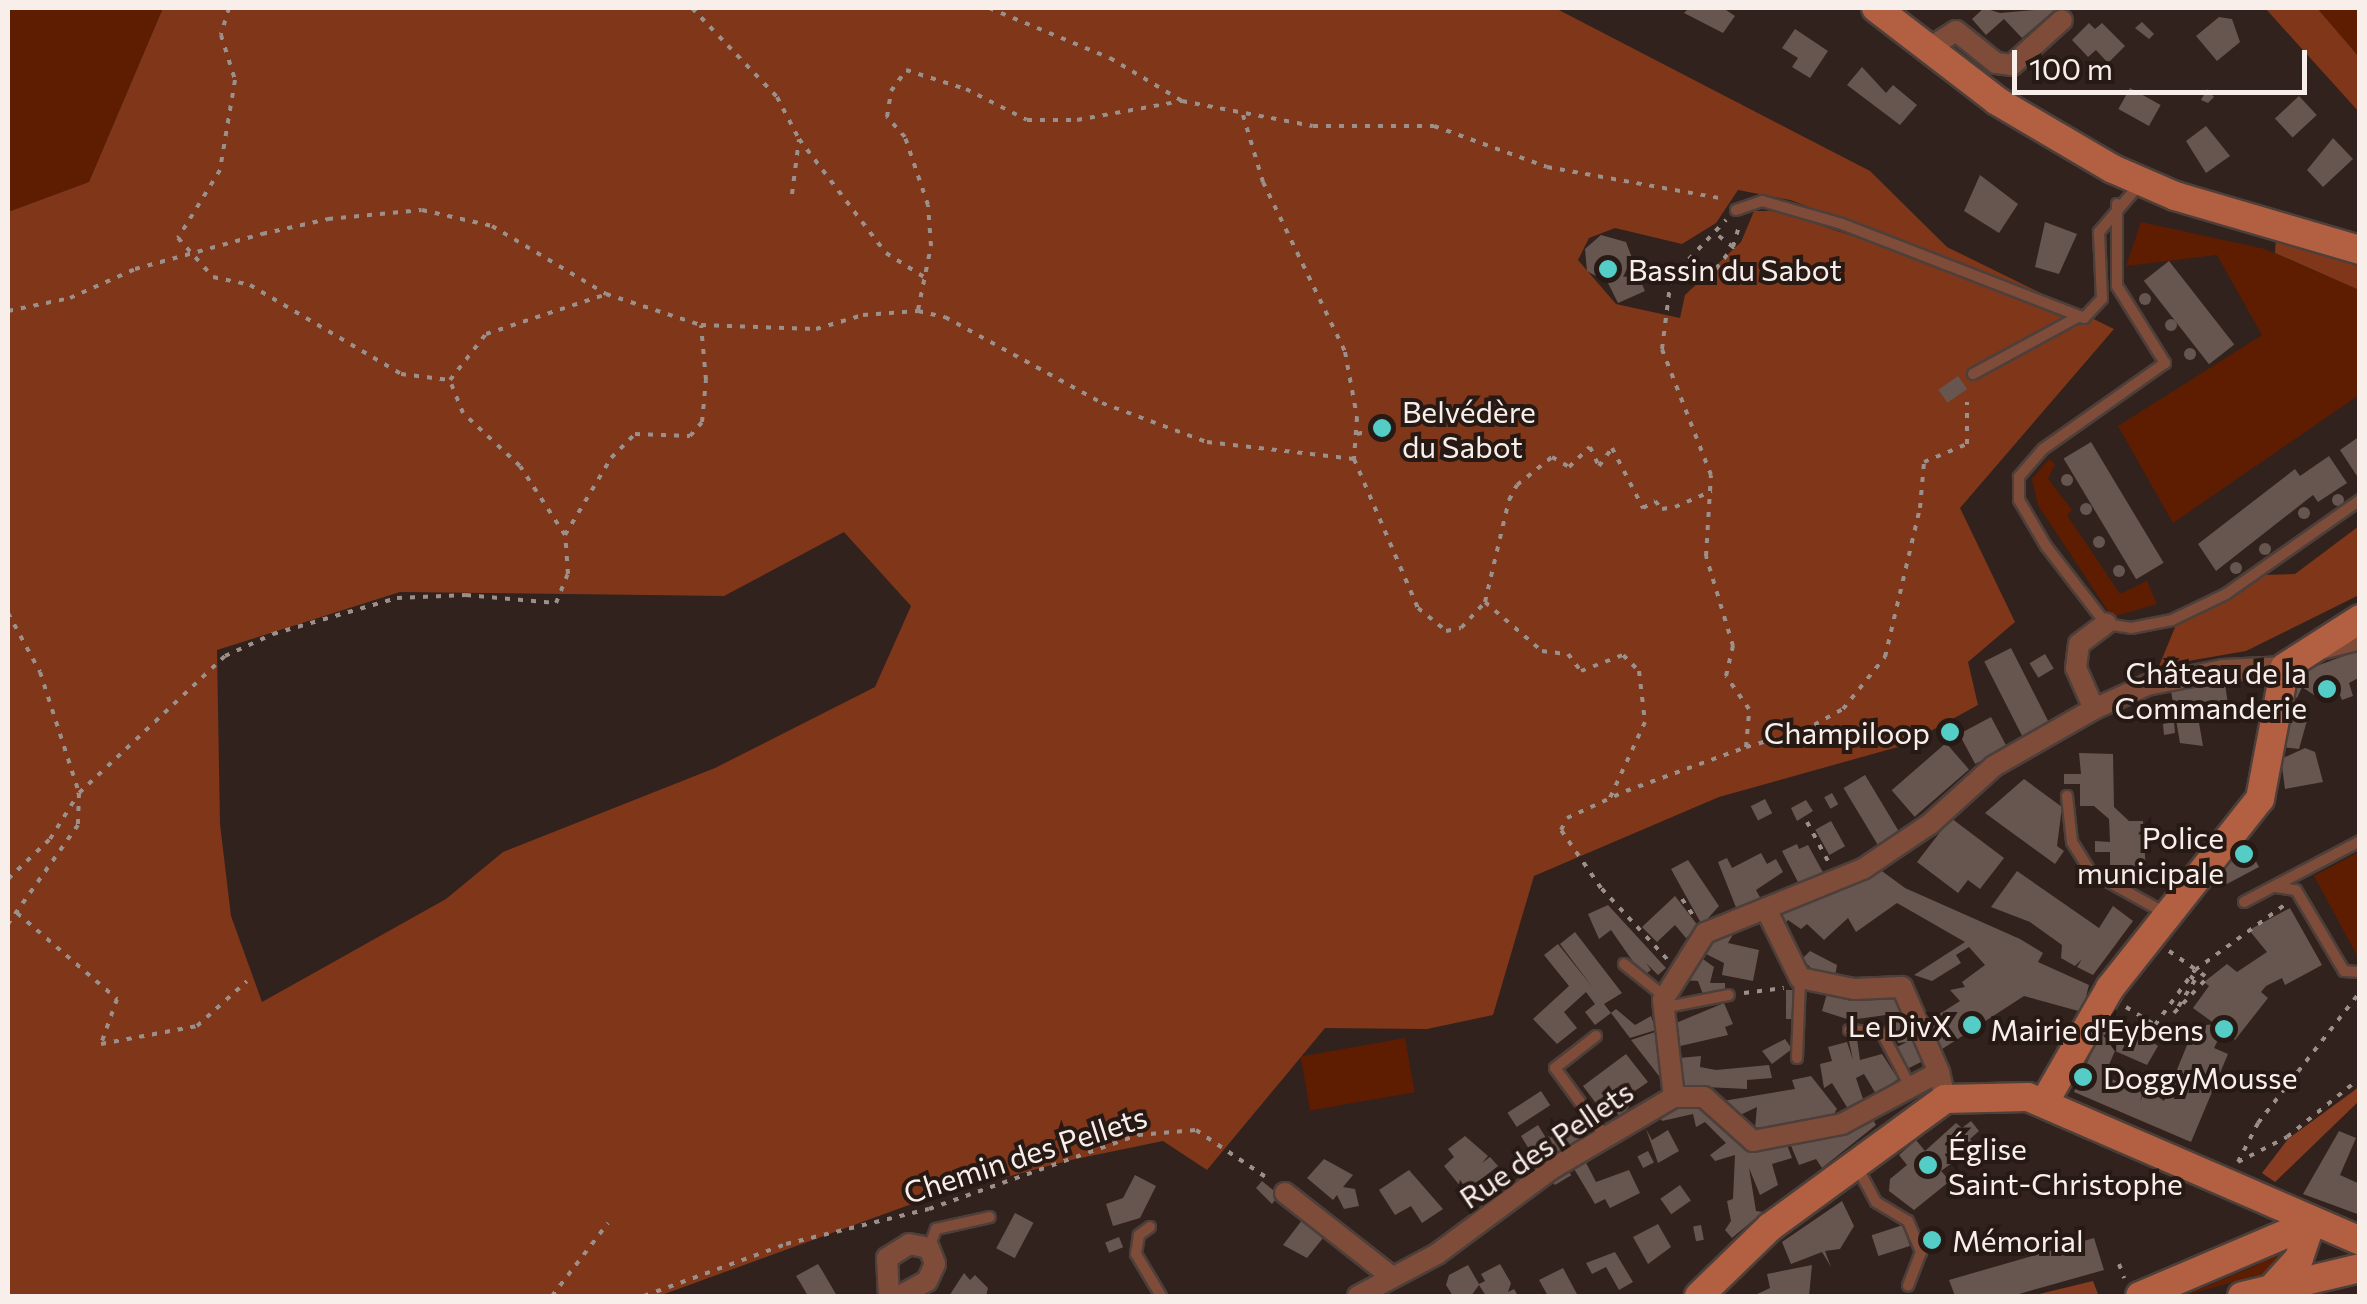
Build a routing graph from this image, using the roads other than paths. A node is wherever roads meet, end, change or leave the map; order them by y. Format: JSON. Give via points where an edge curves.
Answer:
{"nodes":[{"id":1,"x":1876,"y":8,"type":"edge"},
{"id":2,"x":2062,"y":20,"type":"dead end"},
{"id":3,"x":1928,"y":49,"type":"junction"},
{"id":4,"x":2144,"y":182,"type":"junction"},
{"id":5,"x":2117,"y":204,"type":"junction"},
{"id":6,"x":1736,"y":210,"type":"road end"},
{"id":7,"x":2360,"y":250,"type":"edge"},
{"id":8,"x":2078,"y":317,"type":"junction"},
{"id":9,"x":1974,"y":374,"type":"dead end"},
{"id":10,"x":2360,"y":500,"type":"edge"},
{"id":11,"x":2360,"y":619,"type":"edge"},
{"id":12,"x":2106,"y":624,"type":"junction"},
{"id":13,"x":2360,"y":639,"type":"edge"},
{"id":14,"x":2308,"y":650,"type":"junction"},
{"id":15,"x":2285,"y":667,"type":"junction"},
{"id":16,"x":2094,"y":709,"type":"junction"},
{"id":17,"x":2067,"y":796,"type":"dead end"},
{"id":18,"x":2360,"y":841,"type":"edge"},
{"id":19,"x":2276,"y":886,"type":"junction"},
{"id":20,"x":2244,"y":902,"type":"dead end"},
{"id":21,"x":1767,"y":911,"type":"junction"},
{"id":22,"x":2168,"y":914,"type":"junction"},
{"id":23,"x":1624,"y":964,"type":"dead end"},
{"id":24,"x":2360,"y":972,"type":"edge"},
{"id":25,"x":1795,"y":982,"type":"junction"},
{"id":26,"x":1729,"y":995,"type":"road end"},
{"id":27,"x":1664,"y":1002,"type":"junction"},
{"id":28,"x":1848,"y":1030,"type":"dead end"},
{"id":29,"x":1596,"y":1036,"type":"dead end"},
{"id":30,"x":1798,"y":1058,"type":"dead end"},
{"id":31,"x":1942,"y":1085,"type":"junction"},
{"id":32,"x":1910,"y":1086,"type":"junction"},
{"id":33,"x":1674,"y":1096,"type":"junction"},
{"id":34,"x":2044,"y":1102,"type":"junction"},
{"id":35,"x":1605,"y":1136,"type":"junction"},
{"id":36,"x":1856,"y":1164,"type":"junction"},
{"id":37,"x":1285,"y":1193,"type":"road end"},
{"id":38,"x":990,"y":1217,"type":"dead end"},
{"id":39,"x":1150,"y":1226,"type":"dead end"},
{"id":40,"x":2303,"y":1230,"type":"junction"},
{"id":41,"x":932,"y":1238,"type":"junction"},
{"id":42,"x":2360,"y":1240,"type":"edge"},
{"id":43,"x":2360,"y":1265,"type":"edge"},
{"id":44,"x":1392,"y":1276,"type":"junction"},
{"id":45,"x":1908,"y":1286,"type":"dead end"},
{"id":46,"x":2273,"y":1287,"type":"junction"},
{"id":47,"x":2132,"y":1288,"type":"edge"},
{"id":48,"x":2172,"y":1289,"type":"edge"},
{"id":49,"x":903,"y":1295,"type":"edge"},
{"id":50,"x":1161,"y":1296,"type":"edge"},
{"id":51,"x":1358,"y":1296,"type":"edge"},
{"id":52,"x":1699,"y":1296,"type":"edge"},
{"id":53,"x":2242,"y":1296,"type":"edge"}],
"edges":[{"from":1,"to":3,"type":"street"},
{"from":2,"to":3,"type":"street","via":[[2012,65],[1996,63],[1956,31]]},
{"from":3,"to":4,"type":"street","via":[[1997,100]]},
{"from":4,"to":5,"type":"lane"},
{"from":4,"to":7,"type":"street"},
{"from":5,"to":8,"type":"lane","via":[[2099,232],[2102,299]]},
{"from":5,"to":12,"type":"lane","via":[[2118,286],[2165,363],[2043,448],[2019,477],[2019,500],[2046,546]]},
{"from":6,"to":8,"type":"lane","via":[[1762,201],[1842,224],[2012,285]]},
{"from":8,"to":9,"type":"lane"},
{"from":10,"to":12,"type":"lane","via":[[2226,594],[2172,620],[2131,628]]},
{"from":11,"to":14,"type":"street"},
{"from":12,"to":16,"type":"street","via":[[2079,644],[2076,668]]},
{"from":13,"to":14,"type":"street"},
{"from":14,"to":15,"type":"street"},
{"from":15,"to":16,"type":"street","via":[[2223,670],[2147,685]]},
{"from":15,"to":22,"type":"street","via":[[2260,799]]},
{"from":16,"to":21,"type":"street","via":[[1994,766],[1908,841]]},
{"from":17,"to":22,"type":"lane","via":[[2072,842],[2091,872]]},
{"from":18,"to":19,"type":"lane"},
{"from":19,"to":20,"type":"lane"},
{"from":19,"to":24,"type":"lane","via":[[2296,890],[2344,972]]},
{"from":21,"to":25,"type":"street"},
{"from":21,"to":27,"type":"street","via":[[1705,934]]},
{"from":22,"to":34,"type":"street","via":[[2105,996]]},
{"from":23,"to":27,"type":"lane"},
{"from":25,"to":30,"type":"lane"},
{"from":25,"to":31,"type":"street","via":[[1902,987]]},
{"from":26,"to":27,"type":"lane"},
{"from":27,"to":33,"type":"street"},
{"from":28,"to":32,"type":"lane","via":[[1882,1032]]},
{"from":29,"to":35,"type":"lane","via":[[1555,1068]]},
{"from":31,"to":32,"type":"street","name":"Rue des Pellets"},
{"from":31,"to":34,"type":"street"},
{"from":31,"to":36,"type":"street"},
{"from":32,"to":33,"type":"street","name":"Rue des Pellets","via":[[1842,1124],[1753,1141],[1704,1097]]},
{"from":33,"to":35,"type":"street","name":"Rue des Pellets"},
{"from":34,"to":40,"type":"street","via":[[2258,1200]]},
{"from":35,"to":44,"type":"street","name":"Rue des Pellets","via":[[1437,1254]]},
{"from":36,"to":45,"type":"lane","via":[[1876,1202],[1908,1221],[1921,1252]]},
{"from":36,"to":52,"type":"street","via":[[1729,1262]]},
{"from":37,"to":44,"type":"street"},
{"from":38,"to":41,"type":"lane"},
{"from":39,"to":50,"type":"lane","via":[[1139,1235],[1136,1254]]},
{"from":40,"to":42,"type":"street"},
{"from":40,"to":43,"type":"street"},
{"from":40,"to":46,"type":"street","via":[[2299,1258]]},
{"from":40,"to":48,"type":"street"},
{"from":41,"to":49,"type":"street","via":[[927,1281]]},
{"from":41,"to":49,"type":"street","via":[[896,1247],[887,1258]]},
{"from":43,"to":46,"type":"street"},
{"from":44,"to":51,"type":"street","name":"Rue des Pellets"},
{"from":46,"to":53,"type":"street"},
{"from":47,"to":48,"type":"street"}]}
